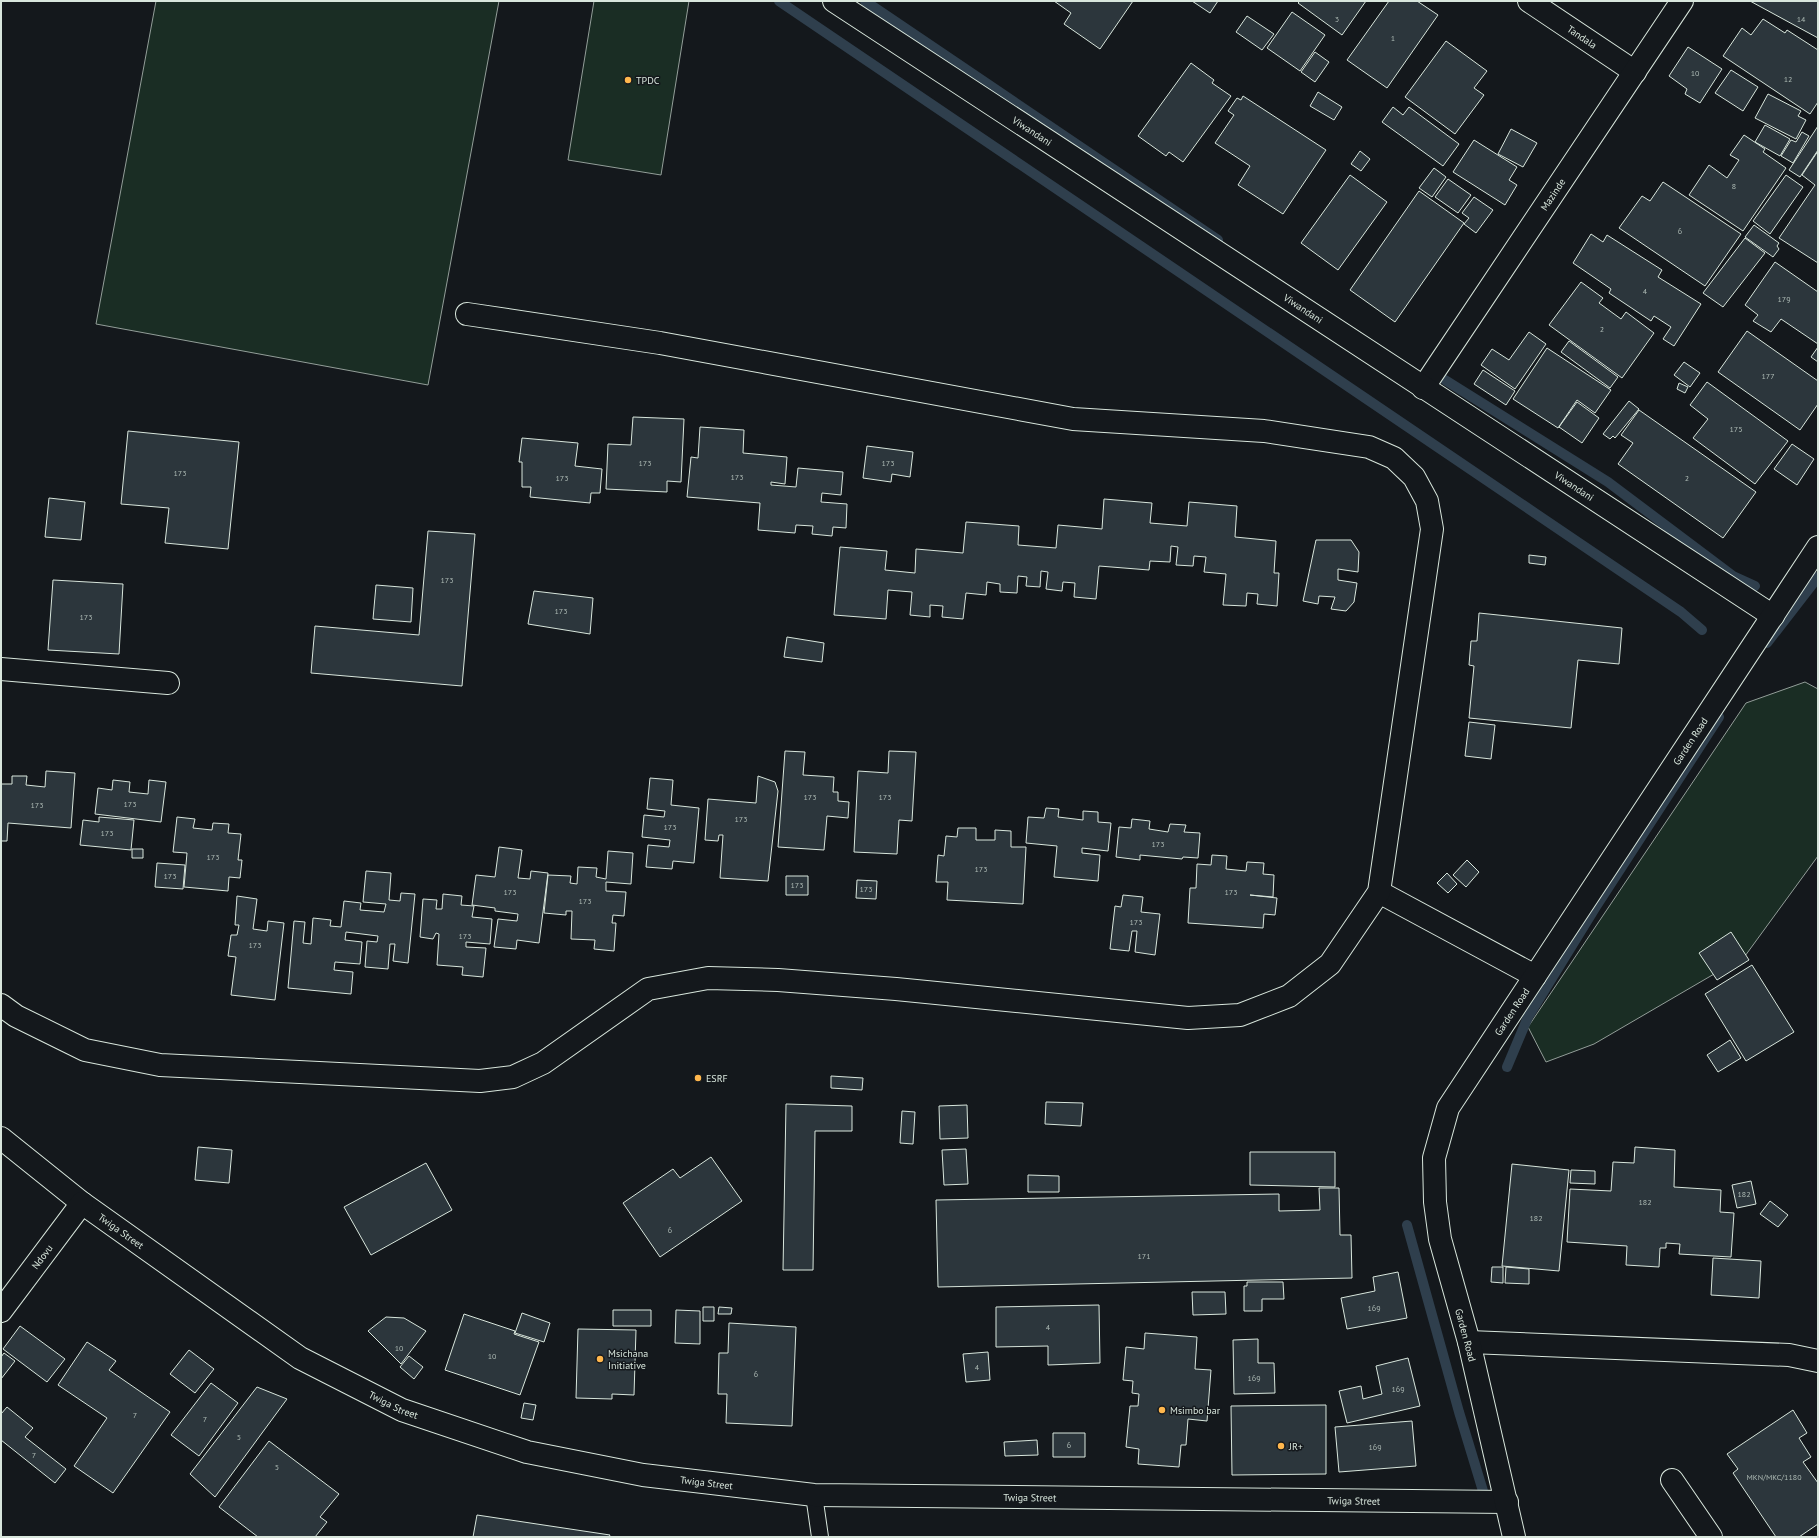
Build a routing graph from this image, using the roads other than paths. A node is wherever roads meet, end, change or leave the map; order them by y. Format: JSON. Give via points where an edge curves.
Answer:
{"nodes":[{"id":1,"x":834,"y":1,"type":"edge"},
{"id":2,"x":1529,"y":1,"type":"edge"},
{"id":3,"x":1682,"y":1,"type":"edge"},
{"id":4,"x":1635,"y":72,"type":"junction"},
{"id":5,"x":467,"y":314,"type":"dead end"},
{"id":6,"x":1423,"y":388,"type":"junction"},
{"id":7,"x":1818,"y":547,"type":"edge"},
{"id":8,"x":1773,"y":616,"type":"junction"},
{"id":9,"x":1,"y":669,"type":"edge"},
{"id":10,"x":168,"y":683,"type":"dead end"},
{"id":11,"x":1379,"y":892,"type":"junction"},
{"id":12,"x":1535,"y":976,"type":"junction"},
{"id":13,"x":1,"y":1005,"type":"edge"},
{"id":14,"x":1,"y":1138,"type":"edge"},
{"id":15,"x":82,"y":1203,"type":"junction"},
{"id":16,"x":1,"y":1310,"type":"edge"},
{"id":17,"x":1468,"y":1342,"type":"junction"},
{"id":18,"x":1818,"y":1361,"type":"edge"},
{"id":19,"x":1672,"y":1480,"type":"dead end"},
{"id":20,"x":814,"y":1496,"type":"junction"},
{"id":21,"x":1507,"y":1502,"type":"junction"},
{"id":22,"x":820,"y":1537,"type":"edge"},
{"id":23,"x":1514,"y":1537,"type":"edge"},
{"id":24,"x":1711,"y":1537,"type":"edge"}],
"edges":[{"from":1,"to":6,"type":"street","name":"Viwandani"},
{"from":2,"to":4,"type":"street","name":"Tandala"},
{"from":3,"to":4,"type":"street","name":"Mazinde"},
{"from":4,"to":6,"type":"street","name":"Mazinde"},
{"from":5,"to":11,"type":"street","via":[[660,343],[1073,420],[1264,431],[1368,448],[1394,458],[1414,477],[1427,501],[1432,529]]},
{"from":6,"to":8,"type":"street","name":"Viwandani"},
{"from":7,"to":8,"type":"street","name":"Garden Road"},
{"from":8,"to":12,"type":"street","name":"Garden Road"},
{"from":9,"to":10,"type":"street"},
{"from":11,"to":12,"type":"street"},
{"from":11,"to":13,"type":"street","via":[[1330,964],[1289,996],[1240,1015],[1188,1018],[888,989],[778,980],[708,978],[648,990],[543,1063],[513,1077],[480,1081],[160,1065],[85,1050],[16,1016]]},
{"from":12,"to":17,"type":"street","name":"Garden Road","via":[[1448,1108],[1434,1158],[1435,1202],[1440,1239]]},
{"from":14,"to":15,"type":"street","name":"Twiga Street"},
{"from":15,"to":16,"type":"street","name":"Ndovu"},
{"from":15,"to":20,"type":"street","name":"Twiga Street","via":[[300,1358],[402,1410],[527,1452],[643,1475]]},
{"from":17,"to":18,"type":"street","via":[[1789,1355]]},
{"from":17,"to":21,"type":"street","name":"Garden Road"},
{"from":19,"to":24,"type":"street"},
{"from":20,"to":21,"type":"street","name":"Twiga Street"},
{"from":20,"to":22,"type":"lane"},
{"from":21,"to":23,"type":"street","name":"Garden Road"}]}
